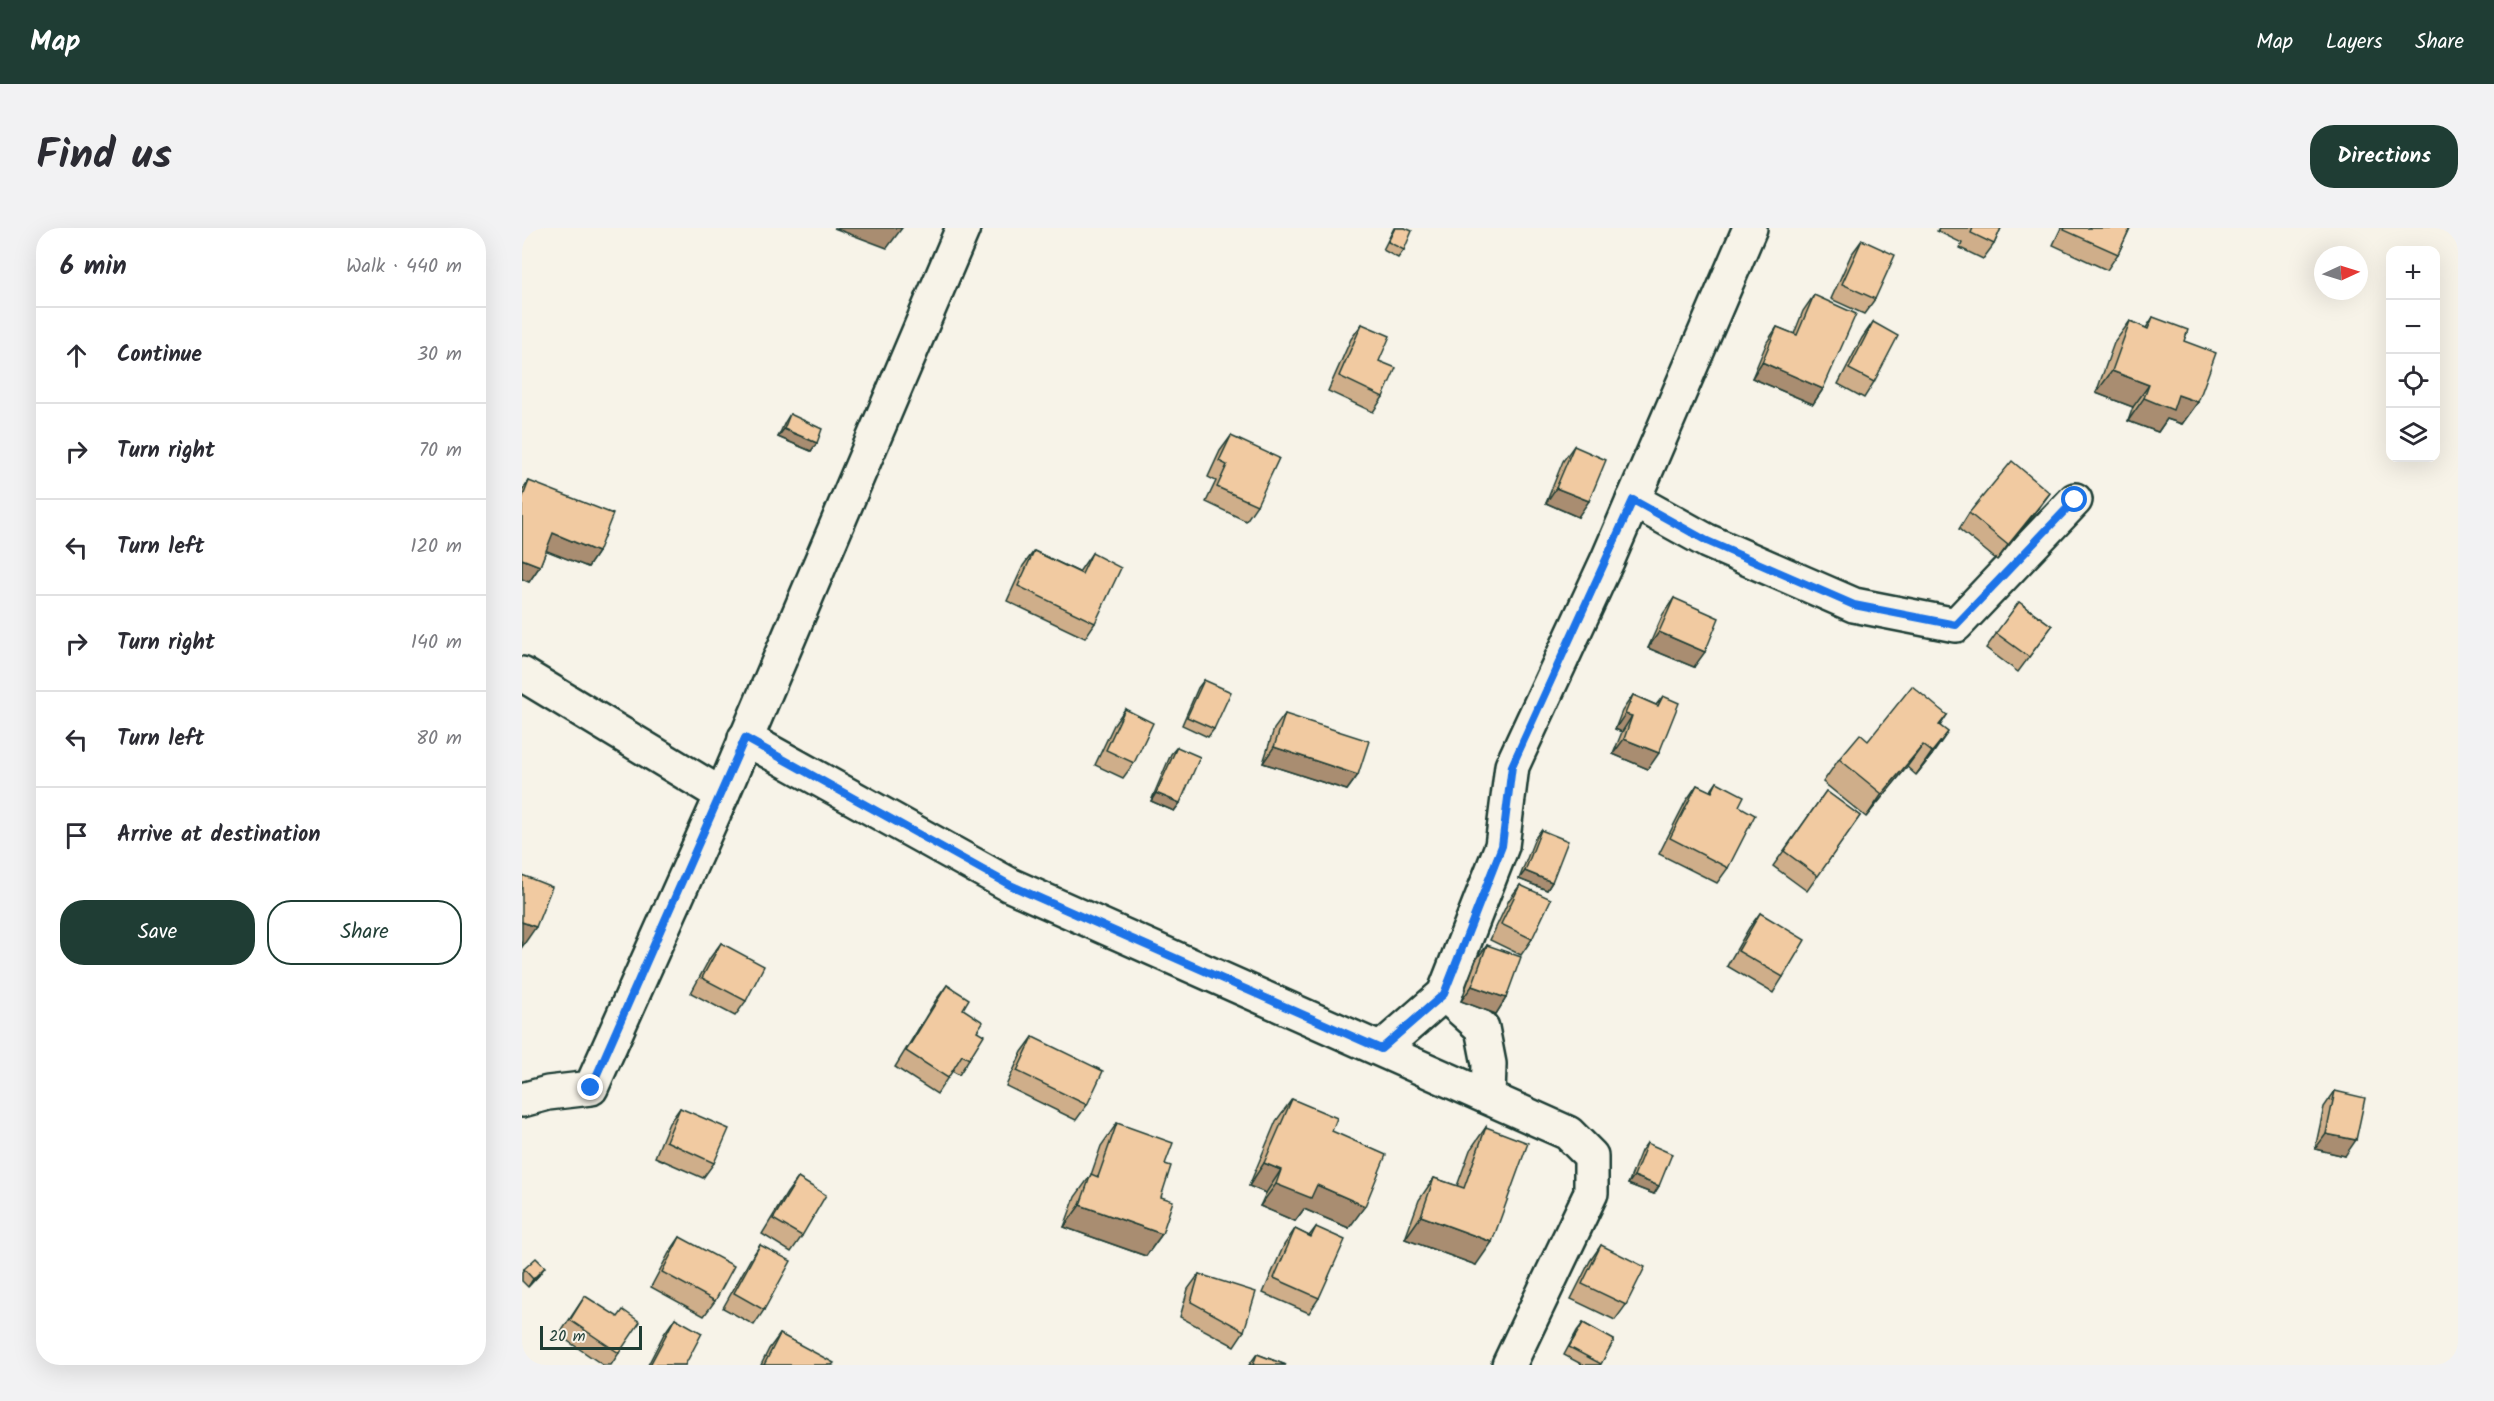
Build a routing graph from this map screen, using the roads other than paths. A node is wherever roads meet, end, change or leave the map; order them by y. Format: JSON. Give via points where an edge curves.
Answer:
{"nodes":[{"id":1,"x":963,"y":228,"type":"edge"},
{"id":2,"x":1750,"y":228,"type":"edge"},
{"id":3,"x":1633,"y":500,"type":"junction"},
{"id":4,"x":2075,"y":500,"type":"dead end"},
{"id":5,"x":522,"y":674,"type":"edge"},
{"id":6,"x":745,"y":738,"type":"junction"},
{"id":7,"x":722,"y":795,"type":"junction"},
{"id":8,"x":1444,"y":994,"type":"junction"},
{"id":9,"x":1381,"y":1049,"type":"junction"},
{"id":10,"x":1488,"y":1097,"type":"junction"},
{"id":11,"x":522,"y":1100,"type":"edge"},
{"id":12,"x":1509,"y":1365,"type":"edge"}],
"edges":[{"from":1,"to":6,"type":"street"},
{"from":2,"to":3,"type":"street"},
{"from":3,"to":4,"type":"street","via":[[1707,541],[1854,605],[1956,625]]},
{"from":3,"to":8,"type":"street","via":[[1512,766],[1502,846]]},
{"from":5,"to":7,"type":"street"},
{"from":6,"to":7,"type":"street"},
{"from":6,"to":9,"type":"street","via":[[1010,885]]},
{"from":7,"to":11,"type":"street","via":[[591,1088]]},
{"from":8,"to":9,"type":"street"},
{"from":8,"to":10,"type":"street","via":[[1482,1029],[1489,1064]]},
{"from":9,"to":10,"type":"street"},
{"from":10,"to":12,"type":"street","via":[[1568,1133],[1591,1156],[1591,1193]]}]}
